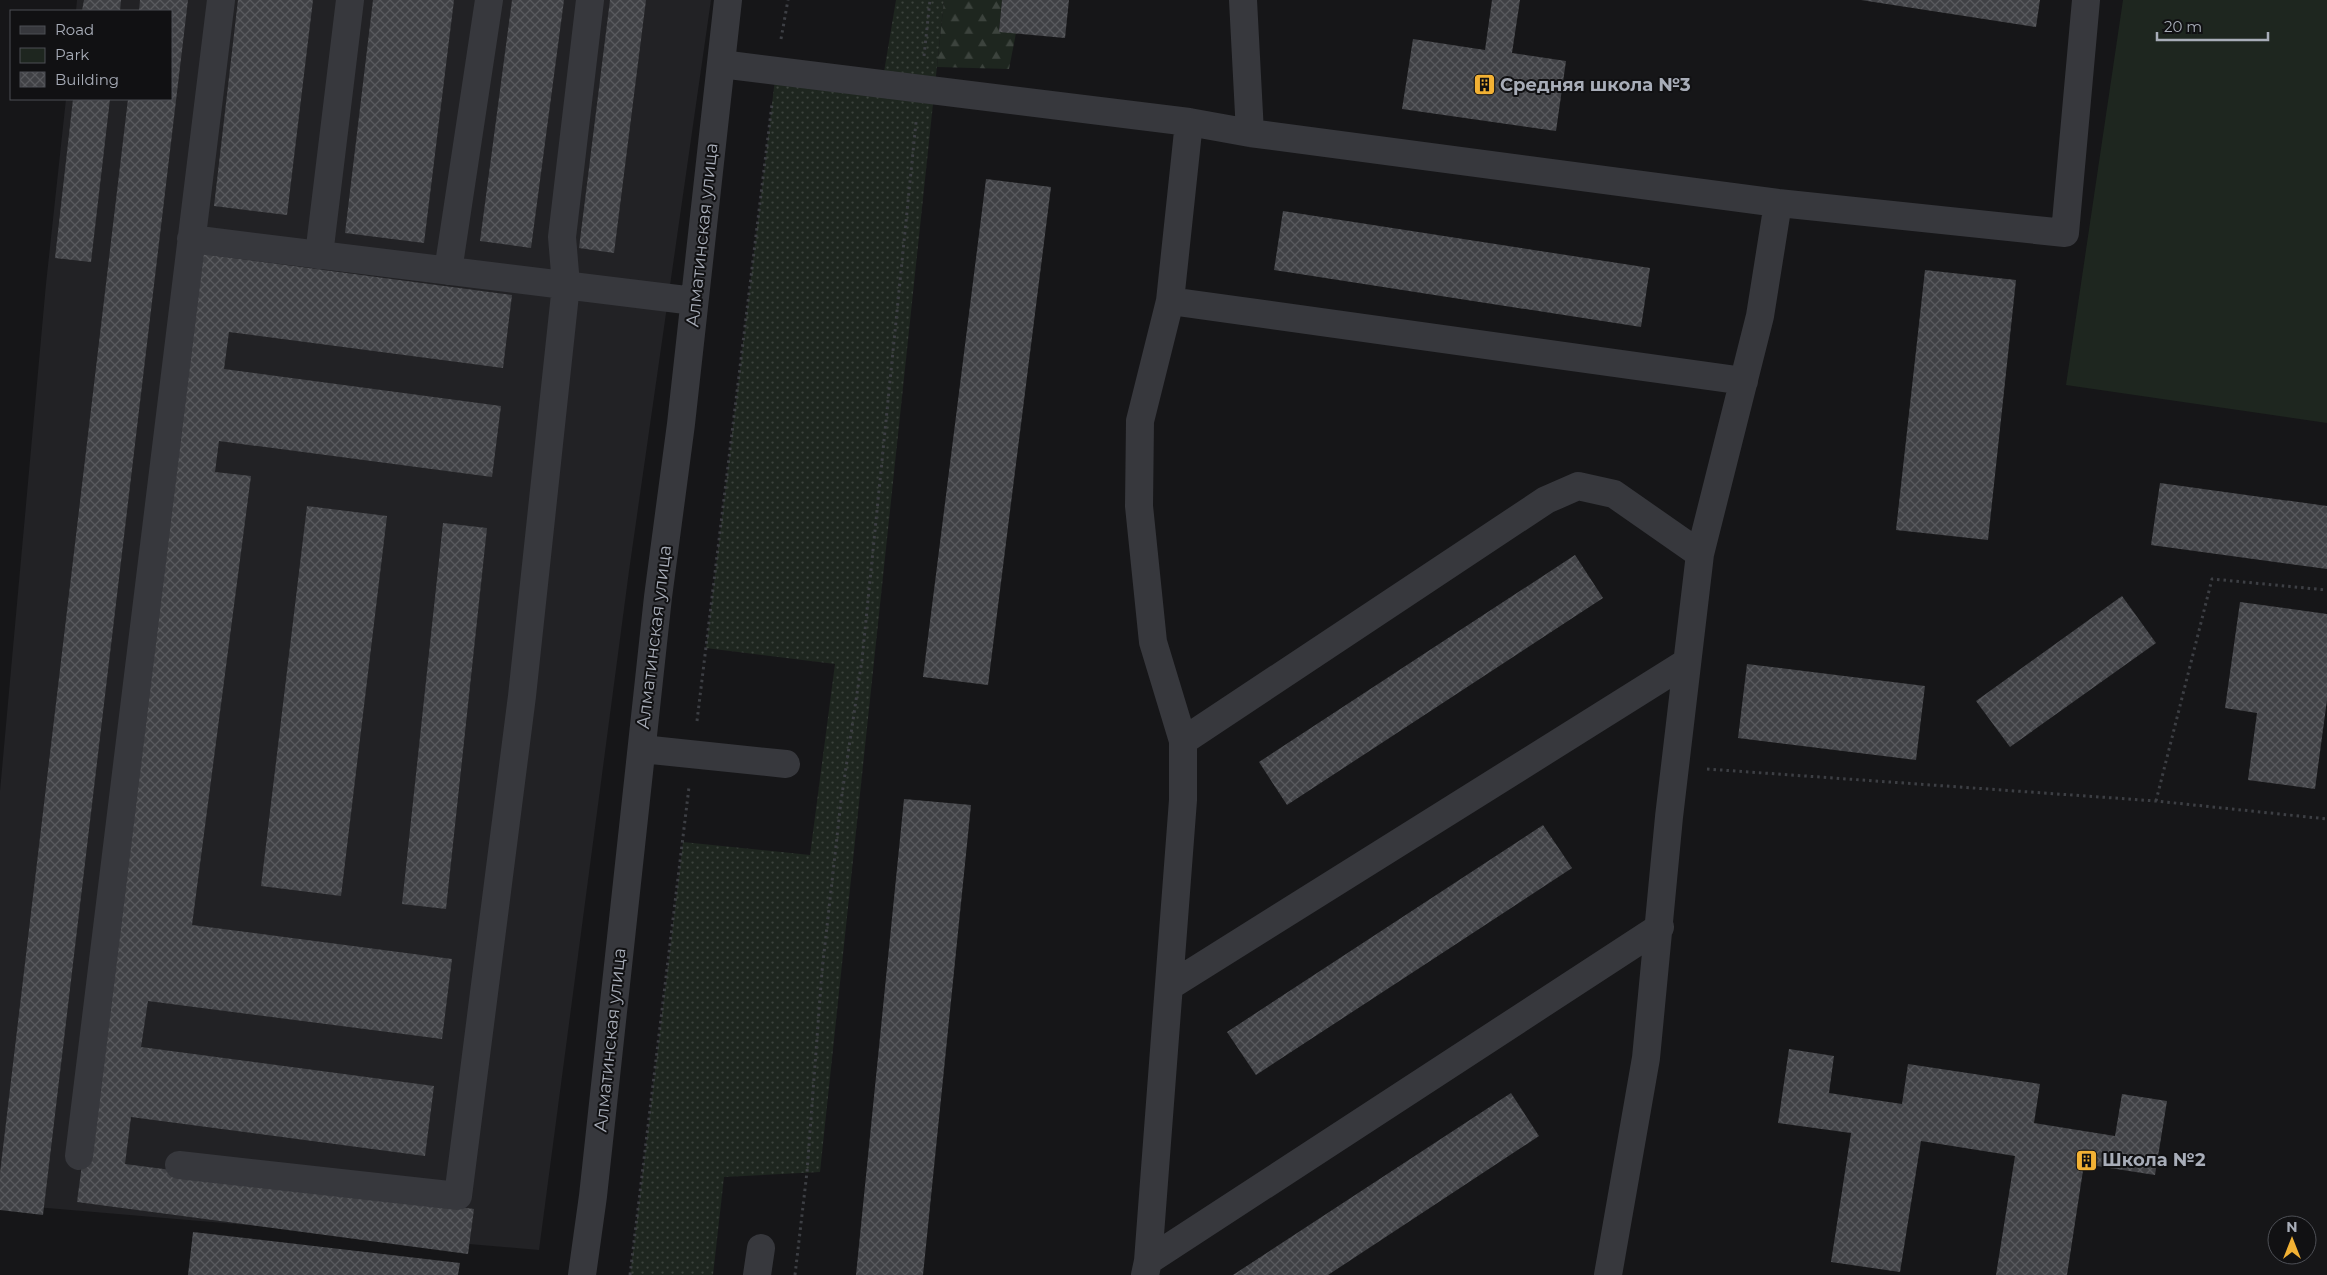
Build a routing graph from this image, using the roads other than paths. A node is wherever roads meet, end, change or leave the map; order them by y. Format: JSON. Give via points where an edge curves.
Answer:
{"nodes":[{"id":1,"x":221,"y":0,"type":"edge"},
{"id":2,"x":350,"y":0,"type":"edge"},
{"id":3,"x":488,"y":0,"type":"edge"},
{"id":4,"x":590,"y":0,"type":"edge"},
{"id":5,"x":728,"y":0,"type":"edge"},
{"id":6,"x":1243,"y":0,"type":"edge"},
{"id":7,"x":2086,"y":0,"type":"edge"},
{"id":8,"x":721,"y":64,"type":"junction"},
{"id":9,"x":1189,"y":122,"type":"junction"},
{"id":10,"x":1250,"y":133,"type":"junction"},
{"id":11,"x":1778,"y":203,"type":"junction"},
{"id":12,"x":191,"y":239,"type":"junction"},
{"id":13,"x":319,"y":254,"type":"junction"},
{"id":14,"x":448,"y":271,"type":"junction"},
{"id":15,"x":566,"y":285,"type":"junction"},
{"id":16,"x":1170,"y":301,"type":"junction"},
{"id":17,"x":694,"y":302,"type":"junction"},
{"id":18,"x":1744,"y":380,"type":"junction"},
{"id":19,"x":1700,"y":554,"type":"junction"},
{"id":20,"x":1687,"y":662,"type":"junction"},
{"id":21,"x":1183,"y":741,"type":"junction"},
{"id":22,"x":642,"y":749,"type":"junction"},
{"id":23,"x":786,"y":764,"type":"dead end"},
{"id":24,"x":1660,"y":927,"type":"junction"},
{"id":25,"x":1170,"y":986,"type":"junction"},
{"id":26,"x":79,"y":1156,"type":"dead end"},
{"id":27,"x":179,"y":1166,"type":"dead end"},
{"id":28,"x":761,"y":1248,"type":"dead end"},
{"id":29,"x":1146,"y":1268,"type":"edge"},
{"id":30,"x":582,"y":1275,"type":"edge"},
{"id":31,"x":758,"y":1275,"type":"edge"},
{"id":32,"x":1608,"y":1275,"type":"edge"}],
"edges":[{"from":1,"to":12,"type":"street"},
{"from":2,"to":13,"type":"street"},
{"from":3,"to":14,"type":"street"},
{"from":4,"to":15,"type":"street","via":[[562,237]]},
{"from":5,"to":8,"type":"street","name":"Алматинская улица"},
{"from":6,"to":10,"type":"street"},
{"from":7,"to":11,"type":"street","via":[[2065,233]]},
{"from":8,"to":9,"type":"street"},
{"from":8,"to":17,"type":"street","name":"Алматинская улица"},
{"from":9,"to":10,"type":"street"},
{"from":9,"to":16,"type":"street"},
{"from":10,"to":11,"type":"street"},
{"from":11,"to":18,"type":"street","via":[[1760,316]]},
{"from":12,"to":13,"type":"street"},
{"from":12,"to":26,"type":"street"},
{"from":13,"to":14,"type":"street"},
{"from":14,"to":15,"type":"street"},
{"from":15,"to":17,"type":"street"},
{"from":15,"to":27,"type":"street","via":[[522,696],[458,1196]]},
{"from":16,"to":18,"type":"street"},
{"from":16,"to":21,"type":"street","via":[[1140,421],[1139,506],[1153,642]]},
{"from":17,"to":22,"type":"street","name":"Алматинская улица"},
{"from":18,"to":19,"type":"street"},
{"from":19,"to":20,"type":"street"},
{"from":19,"to":21,"type":"street","via":[[1614,494],[1578,486],[1546,500]]},
{"from":20,"to":24,"type":"street"},
{"from":20,"to":25,"type":"street"},
{"from":21,"to":25,"type":"street","via":[[1183,800]]},
{"from":22,"to":23,"type":"street"},
{"from":22,"to":30,"type":"street","name":"Алматинская улица","via":[[594,1196]]},
{"from":24,"to":29,"type":"street"},
{"from":24,"to":32,"type":"street","via":[[1646,1058]]},
{"from":25,"to":29,"type":"street"},
{"from":28,"to":31,"type":"street"}]}
